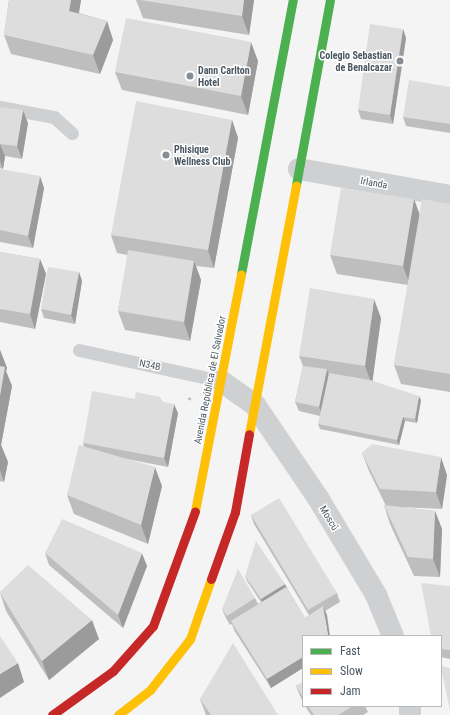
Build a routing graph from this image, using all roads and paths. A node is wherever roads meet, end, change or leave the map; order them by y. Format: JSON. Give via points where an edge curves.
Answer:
{"nodes":[{"id":1,"x":293,"y":0,"type":"edge"},
{"id":2,"x":330,"y":0,"type":"edge"},
{"id":3,"x":0,"y":107,"type":"edge"},
{"id":4,"x":72,"y":133,"type":"dead end"},
{"id":5,"x":299,"y":169,"type":"junction"},
{"id":6,"x":450,"y":196,"type":"edge"},
{"id":7,"x":79,"y":350,"type":"dead end"},
{"id":8,"x":221,"y":381,"type":"junction"},
{"id":9,"x":255,"y":405,"type":"junction"},
{"id":10,"x":393,"y":635,"type":"edge"},
{"id":11,"x":52,"y":715,"type":"edge"},
{"id":12,"x":118,"y":715,"type":"edge"}],
"edges":[{"from":1,"to":8,"type":"street","name":"Avenida República de El Salvador"},
{"from":2,"to":5,"type":"street"},
{"from":3,"to":4,"type":"lane","via":[[54,117],[62,121]]},
{"from":5,"to":6,"type":"street","name":"Irlanda"},
{"from":5,"to":9,"type":"street"},
{"from":7,"to":8,"type":"lane","name":"N34B"},
{"from":8,"to":9,"type":"street"},
{"from":8,"to":11,"type":"street","name":"Avenida República de El Salvador","via":[[197,505],[153,626],[113,671]]},
{"from":9,"to":10,"type":"street","name":"Moscú","via":[[376,595]]},
{"from":9,"to":12,"type":"street","via":[[235,512],[190,639],[150,690]]}]}
